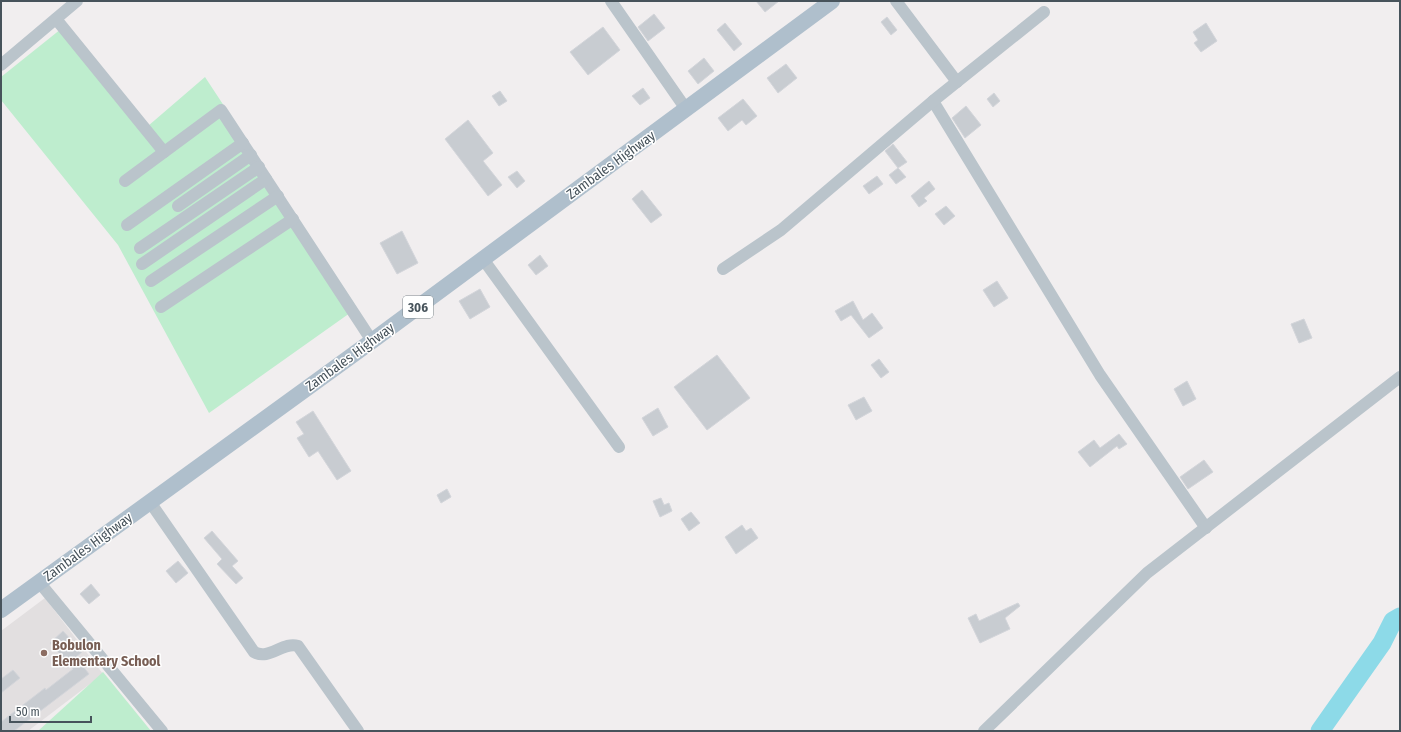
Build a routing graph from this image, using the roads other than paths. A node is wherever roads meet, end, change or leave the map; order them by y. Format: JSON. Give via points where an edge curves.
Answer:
{"nodes":[{"id":1,"x":77,"y":1,"type":"edge"},
{"id":2,"x":611,"y":1,"type":"edge"},
{"id":3,"x":832,"y":1,"type":"edge"},
{"id":4,"x":896,"y":1,"type":"edge"},
{"id":5,"x":1044,"y":12,"type":"dead end"},
{"id":6,"x":56,"y":19,"type":"junction"},
{"id":7,"x":1,"y":65,"type":"edge"},
{"id":8,"x":958,"y":82,"type":"junction"},
{"id":9,"x":933,"y":101,"type":"junction"},
{"id":10,"x":686,"y":109,"type":"junction"},
{"id":11,"x":243,"y":143,"type":"junction"},
{"id":12,"x":164,"y":152,"type":"junction"},
{"id":13,"x":250,"y":155,"type":"junction"},
{"id":14,"x":259,"y":168,"type":"junction"},
{"id":15,"x":266,"y":179,"type":"junction"},
{"id":16,"x":125,"y":181,"type":"dead end"},
{"id":17,"x":278,"y":196,"type":"junction"},
{"id":18,"x":178,"y":206,"type":"dead end"},
{"id":19,"x":293,"y":219,"type":"junction"},
{"id":20,"x":127,"y":225,"type":"dead end"},
{"id":21,"x":140,"y":248,"type":"dead end"},
{"id":22,"x":483,"y":259,"type":"junction"},
{"id":23,"x":142,"y":264,"type":"dead end"},
{"id":24,"x":723,"y":269,"type":"dead end"},
{"id":25,"x":151,"y":281,"type":"dead end"},
{"id":26,"x":160,"y":307,"type":"dead end"},
{"id":27,"x":372,"y":341,"type":"junction"},
{"id":28,"x":1400,"y":377,"type":"edge"},
{"id":29,"x":619,"y":447,"type":"dead end"},
{"id":30,"x":150,"y":502,"type":"junction"},
{"id":31,"x":1206,"y":528,"type":"junction"},
{"id":32,"x":39,"y":582,"type":"junction"},
{"id":33,"x":1,"y":610,"type":"edge"},
{"id":34,"x":162,"y":731,"type":"edge"},
{"id":35,"x":358,"y":731,"type":"edge"},
{"id":36,"x":984,"y":731,"type":"edge"}],
"edges":[{"from":1,"to":6,"type":"street"},
{"from":2,"to":10,"type":"street"},
{"from":3,"to":10,"type":"main road","name":"Zambales Highway","number":"306"},
{"from":4,"to":8,"type":"street"},
{"from":5,"to":8,"type":"street"},
{"from":6,"to":7,"type":"street"},
{"from":6,"to":12,"type":"street"},
{"from":8,"to":9,"type":"street"},
{"from":9,"to":24,"type":"street","via":[[781,230]]},
{"from":9,"to":31,"type":"street","via":[[1100,375]]},
{"from":10,"to":22,"type":"main road","name":"Zambales Highway","number":"306"},
{"from":11,"to":12,"type":"street","via":[[221,110]]},
{"from":11,"to":13,"type":"street"},
{"from":11,"to":20,"type":"street"},
{"from":12,"to":16,"type":"street"},
{"from":13,"to":14,"type":"street"},
{"from":13,"to":18,"type":"street"},
{"from":14,"to":15,"type":"street"},
{"from":14,"to":21,"type":"street"},
{"from":15,"to":17,"type":"street"},
{"from":15,"to":23,"type":"street"},
{"from":17,"to":19,"type":"street"},
{"from":17,"to":25,"type":"street"},
{"from":19,"to":26,"type":"street"},
{"from":19,"to":27,"type":"street"},
{"from":22,"to":27,"type":"main road","name":"Zambales Highway","number":"306"},
{"from":22,"to":29,"type":"street"},
{"from":27,"to":30,"type":"main road","name":"Zambales Highway","number":"306"},
{"from":28,"to":31,"type":"street"},
{"from":30,"to":32,"type":"main road","name":"Zambales Highway","number":"306"},
{"from":30,"to":35,"type":"street","via":[[254,652],[265,655],[293,644],[298,646]]},
{"from":31,"to":36,"type":"street","via":[[1147,573]]},
{"from":32,"to":33,"type":"main road","name":"Zambales Highway","number":"306"},
{"from":32,"to":34,"type":"street"}]}
